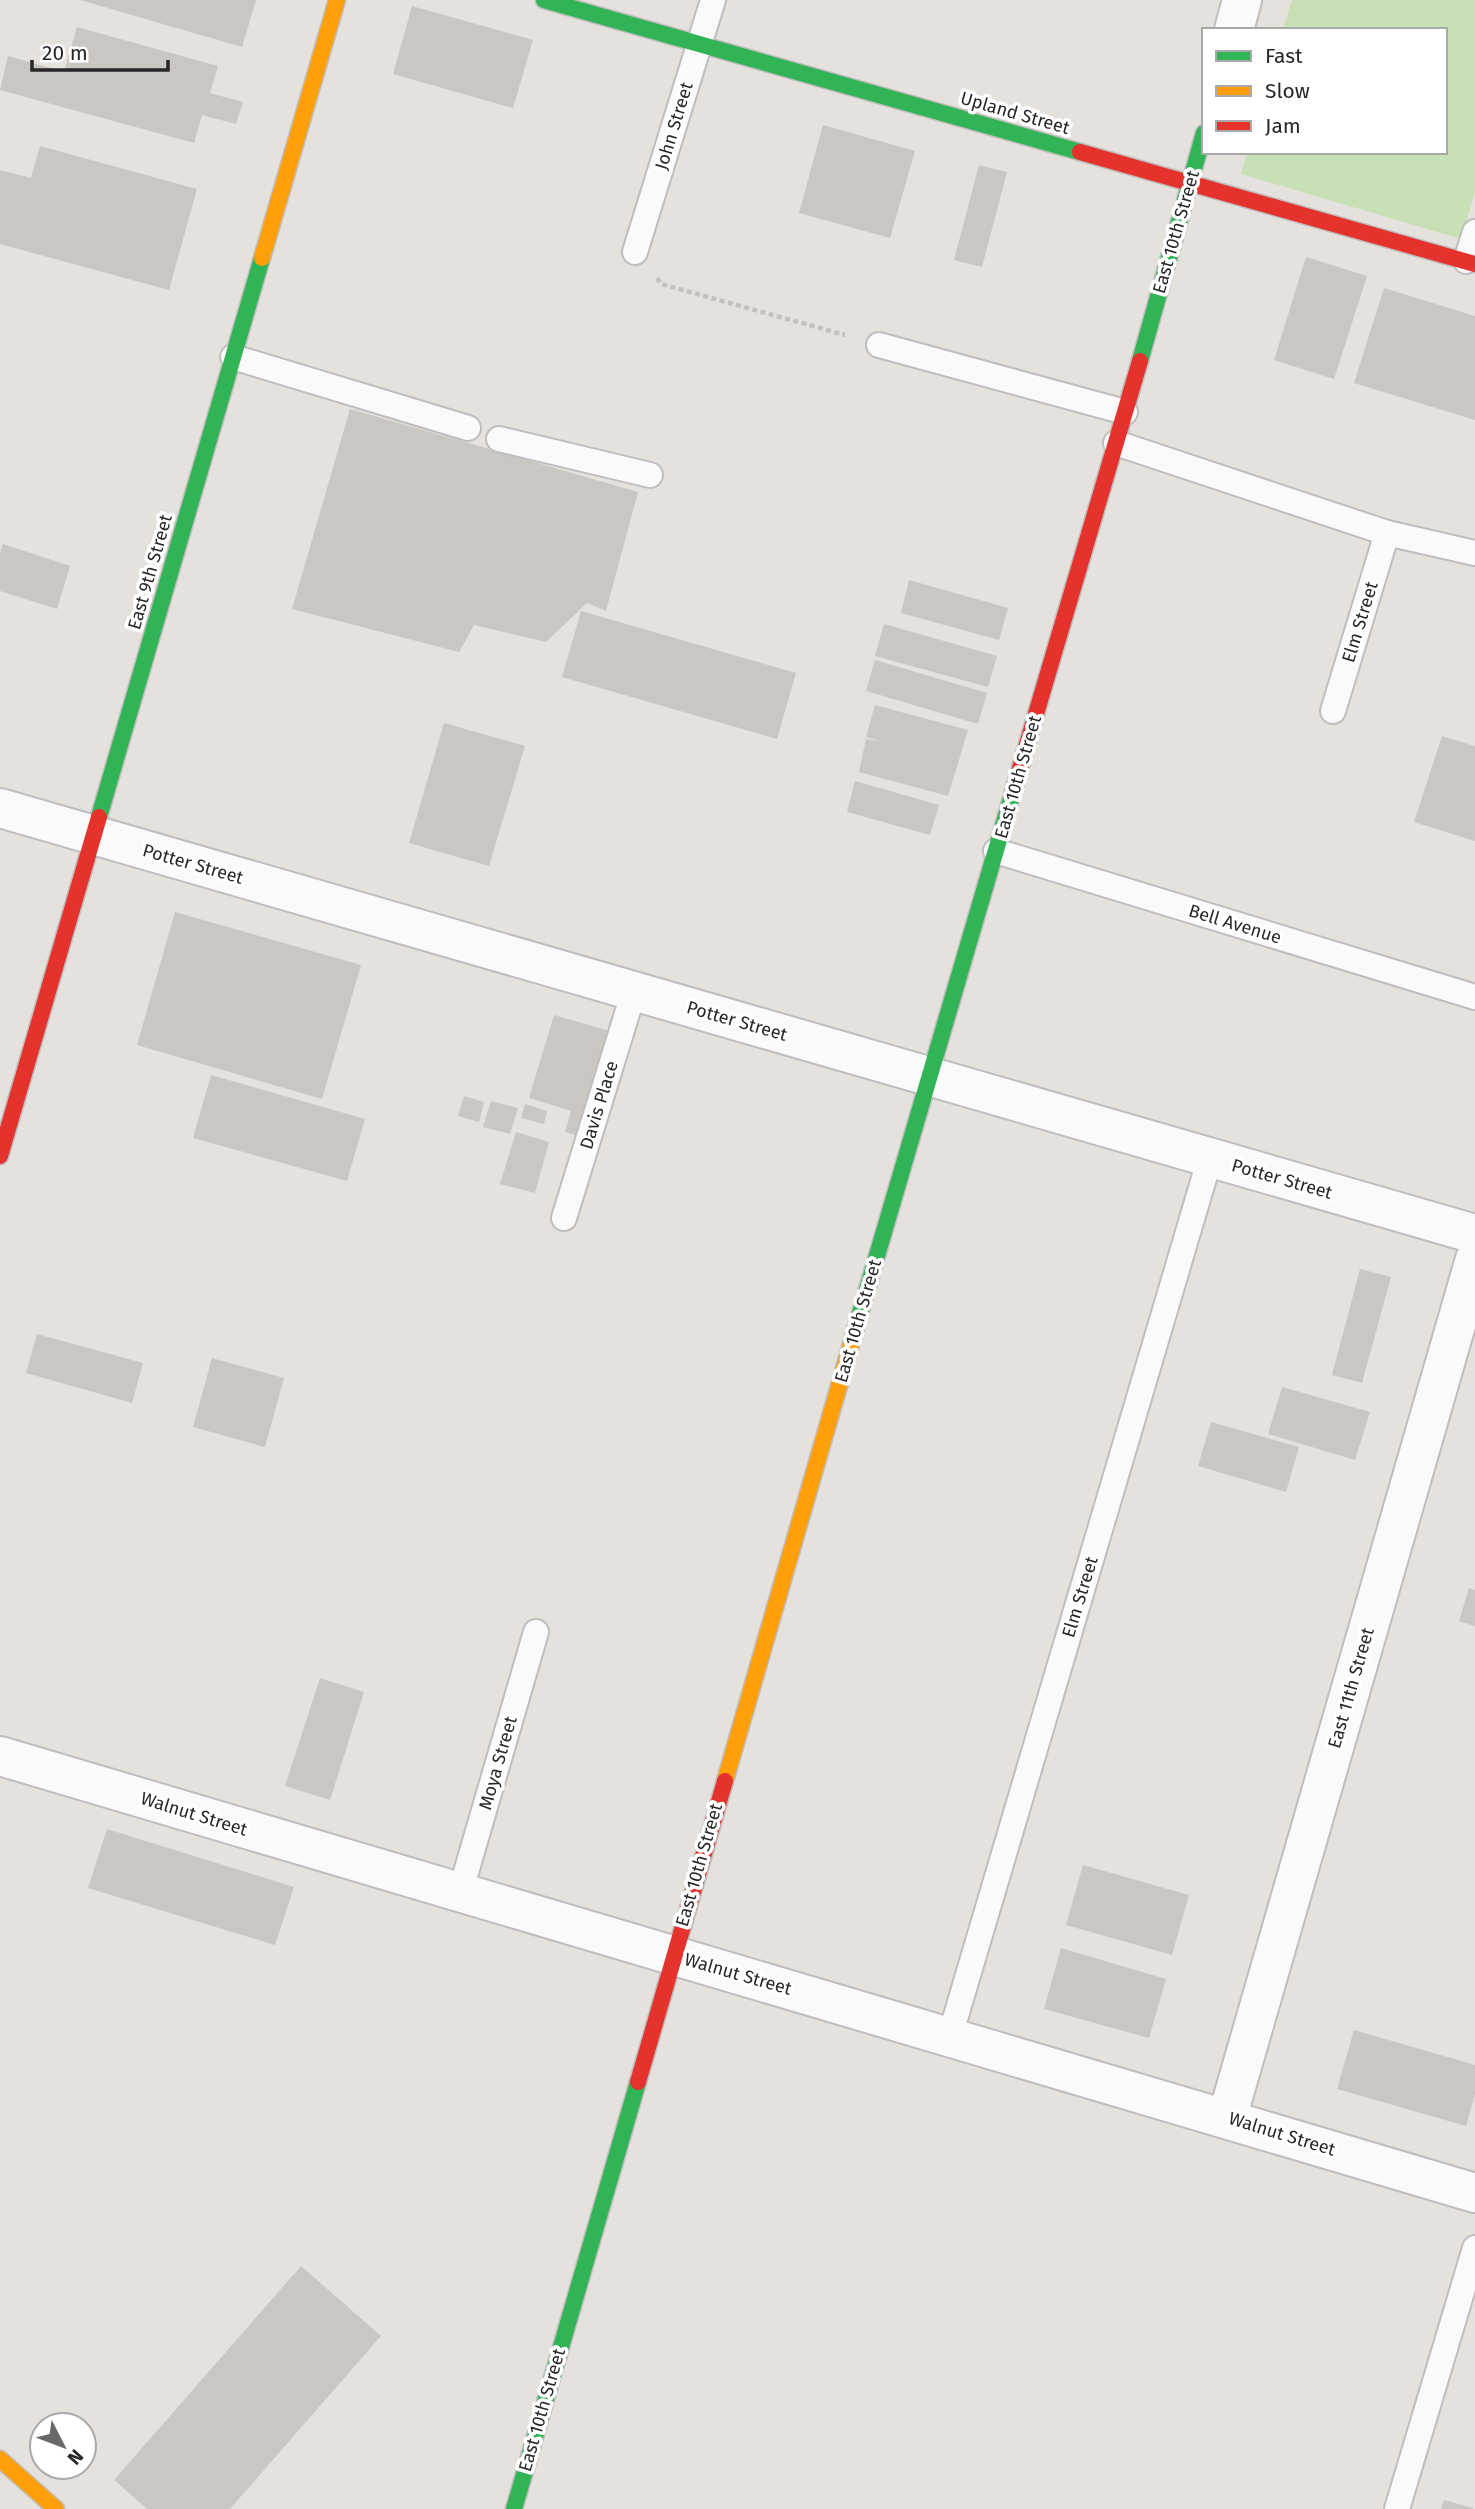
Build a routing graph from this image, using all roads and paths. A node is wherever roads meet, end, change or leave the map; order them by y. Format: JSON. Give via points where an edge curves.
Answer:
{"nodes":[{"id":1,"x":337,"y":0,"type":"edge"},
{"id":2,"x":544,"y":0,"type":"edge"},
{"id":3,"x":713,"y":0,"type":"edge"},
{"id":4,"x":1242,"y":0,"type":"edge"},
{"id":5,"x":1235,"y":28,"type":"edge"},
{"id":6,"x":699,"y":45,"type":"junction"},
{"id":7,"x":1202,"y":141,"type":"edge"},
{"id":8,"x":1190,"y":182,"type":"junction"},
{"id":9,"x":1475,"y":232,"type":"edge"},
{"id":10,"x":635,"y":252,"type":"joint"},
{"id":11,"x":1471,"y":262,"type":"edge"},
{"id":12,"x":879,"y":345,"type":"joint"},
{"id":13,"x":233,"y":357,"type":"junction"},
{"id":14,"x":1125,"y":412,"type":"junction"},
{"id":15,"x":468,"y":428,"type":"dead end"},
{"id":16,"x":499,"y":439,"type":"dead end"},
{"id":17,"x":1116,"y":443,"type":"junction"},
{"id":18,"x":650,"y":475,"type":"dead end"},
{"id":19,"x":1387,"y":533,"type":"junction"},
{"id":20,"x":1475,"y":553,"type":"edge"},
{"id":21,"x":1333,"y":710,"type":"dead end"},
{"id":22,"x":0,"y":808,"type":"edge"},
{"id":23,"x":93,"y":835,"type":"junction"},
{"id":24,"x":996,"y":850,"type":"junction"},
{"id":25,"x":634,"y":991,"type":"junction"},
{"id":26,"x":1475,"y":997,"type":"edge"},
{"id":27,"x":929,"y":1077,"type":"junction"},
{"id":28,"x":0,"y":1156,"type":"edge"},
{"id":29,"x":1210,"y":1158,"type":"junction"},
{"id":30,"x":564,"y":1218,"type":"dead end"},
{"id":31,"x":1475,"y":1234,"type":"edge"},
{"id":32,"x":1475,"y":1259,"type":"edge"},
{"id":33,"x":536,"y":1632,"type":"dead end"},
{"id":34,"x":0,"y":1756,"type":"edge"},
{"id":35,"x":460,"y":1894,"type":"junction"},
{"id":36,"x":673,"y":1955,"type":"junction"},
{"id":37,"x":950,"y":2036,"type":"junction"},
{"id":38,"x":1227,"y":2118,"type":"junction"},
{"id":39,"x":1475,"y":2193,"type":"edge"},
{"id":40,"x":1475,"y":2248,"type":"edge"},
{"id":41,"x":0,"y":2459,"type":"edge"},
{"id":42,"x":56,"y":2509,"type":"edge"},
{"id":43,"x":514,"y":2509,"type":"edge"},
{"id":44,"x":1397,"y":2509,"type":"edge"}],
"edges":[{"from":1,"to":13,"type":"street","name":"East 9th Street"},
{"from":2,"to":6,"type":"street","name":"Upland Street"},
{"from":3,"to":6,"type":"lane","name":"John Street"},
{"from":4,"to":5,"type":"street"},
{"from":6,"to":8,"type":"street","name":"Upland Street"},
{"from":6,"to":10,"type":"lane","name":"John Street"},
{"from":7,"to":8,"type":"street","name":"East 10th Street"},
{"from":8,"to":11,"type":"street","name":"Upland Street"},
{"from":8,"to":14,"type":"street","name":"East 10th Street"},
{"from":9,"to":11,"type":"lane"},
{"from":10,"to":12,"type":"path","via":[[661,284]]},
{"from":12,"to":14,"type":"lane"},
{"from":13,"to":15,"type":"lane"},
{"from":13,"to":23,"type":"street","name":"East 9th Street"},
{"from":14,"to":17,"type":"street","name":"East 10th Street"},
{"from":16,"to":18,"type":"lane"},
{"from":17,"to":19,"type":"lane"},
{"from":17,"to":24,"type":"street","name":"East 10th Street"},
{"from":19,"to":20,"type":"lane"},
{"from":19,"to":21,"type":"lane","name":"Elm Street"},
{"from":22,"to":23,"type":"street","name":"Potter Street"},
{"from":23,"to":25,"type":"street","name":"Potter Street"},
{"from":23,"to":28,"type":"street","name":"East 9th Street"},
{"from":24,"to":26,"type":"lane","name":"Bell Avenue"},
{"from":24,"to":27,"type":"street","name":"East 10th Street"},
{"from":25,"to":27,"type":"street","name":"Potter Street"},
{"from":25,"to":30,"type":"lane","name":"Davis Place"},
{"from":27,"to":29,"type":"street","name":"Potter Street"},
{"from":27,"to":36,"type":"street","name":"East 10th Street"},
{"from":29,"to":31,"type":"street","name":"Potter Street"},
{"from":29,"to":37,"type":"lane","name":"Elm Street"},
{"from":32,"to":38,"type":"street","name":"East 11th Street"},
{"from":33,"to":35,"type":"lane","name":"Moya Street"},
{"from":34,"to":35,"type":"street","name":"Walnut Street"},
{"from":35,"to":36,"type":"street","name":"Walnut Street"},
{"from":36,"to":37,"type":"street","name":"Walnut Street"},
{"from":36,"to":43,"type":"street","name":"East 10th Street"},
{"from":37,"to":38,"type":"street","name":"Walnut Street"},
{"from":38,"to":39,"type":"street","name":"Walnut Street"},
{"from":40,"to":44,"type":"lane"},
{"from":41,"to":42,"type":"street"}]}
